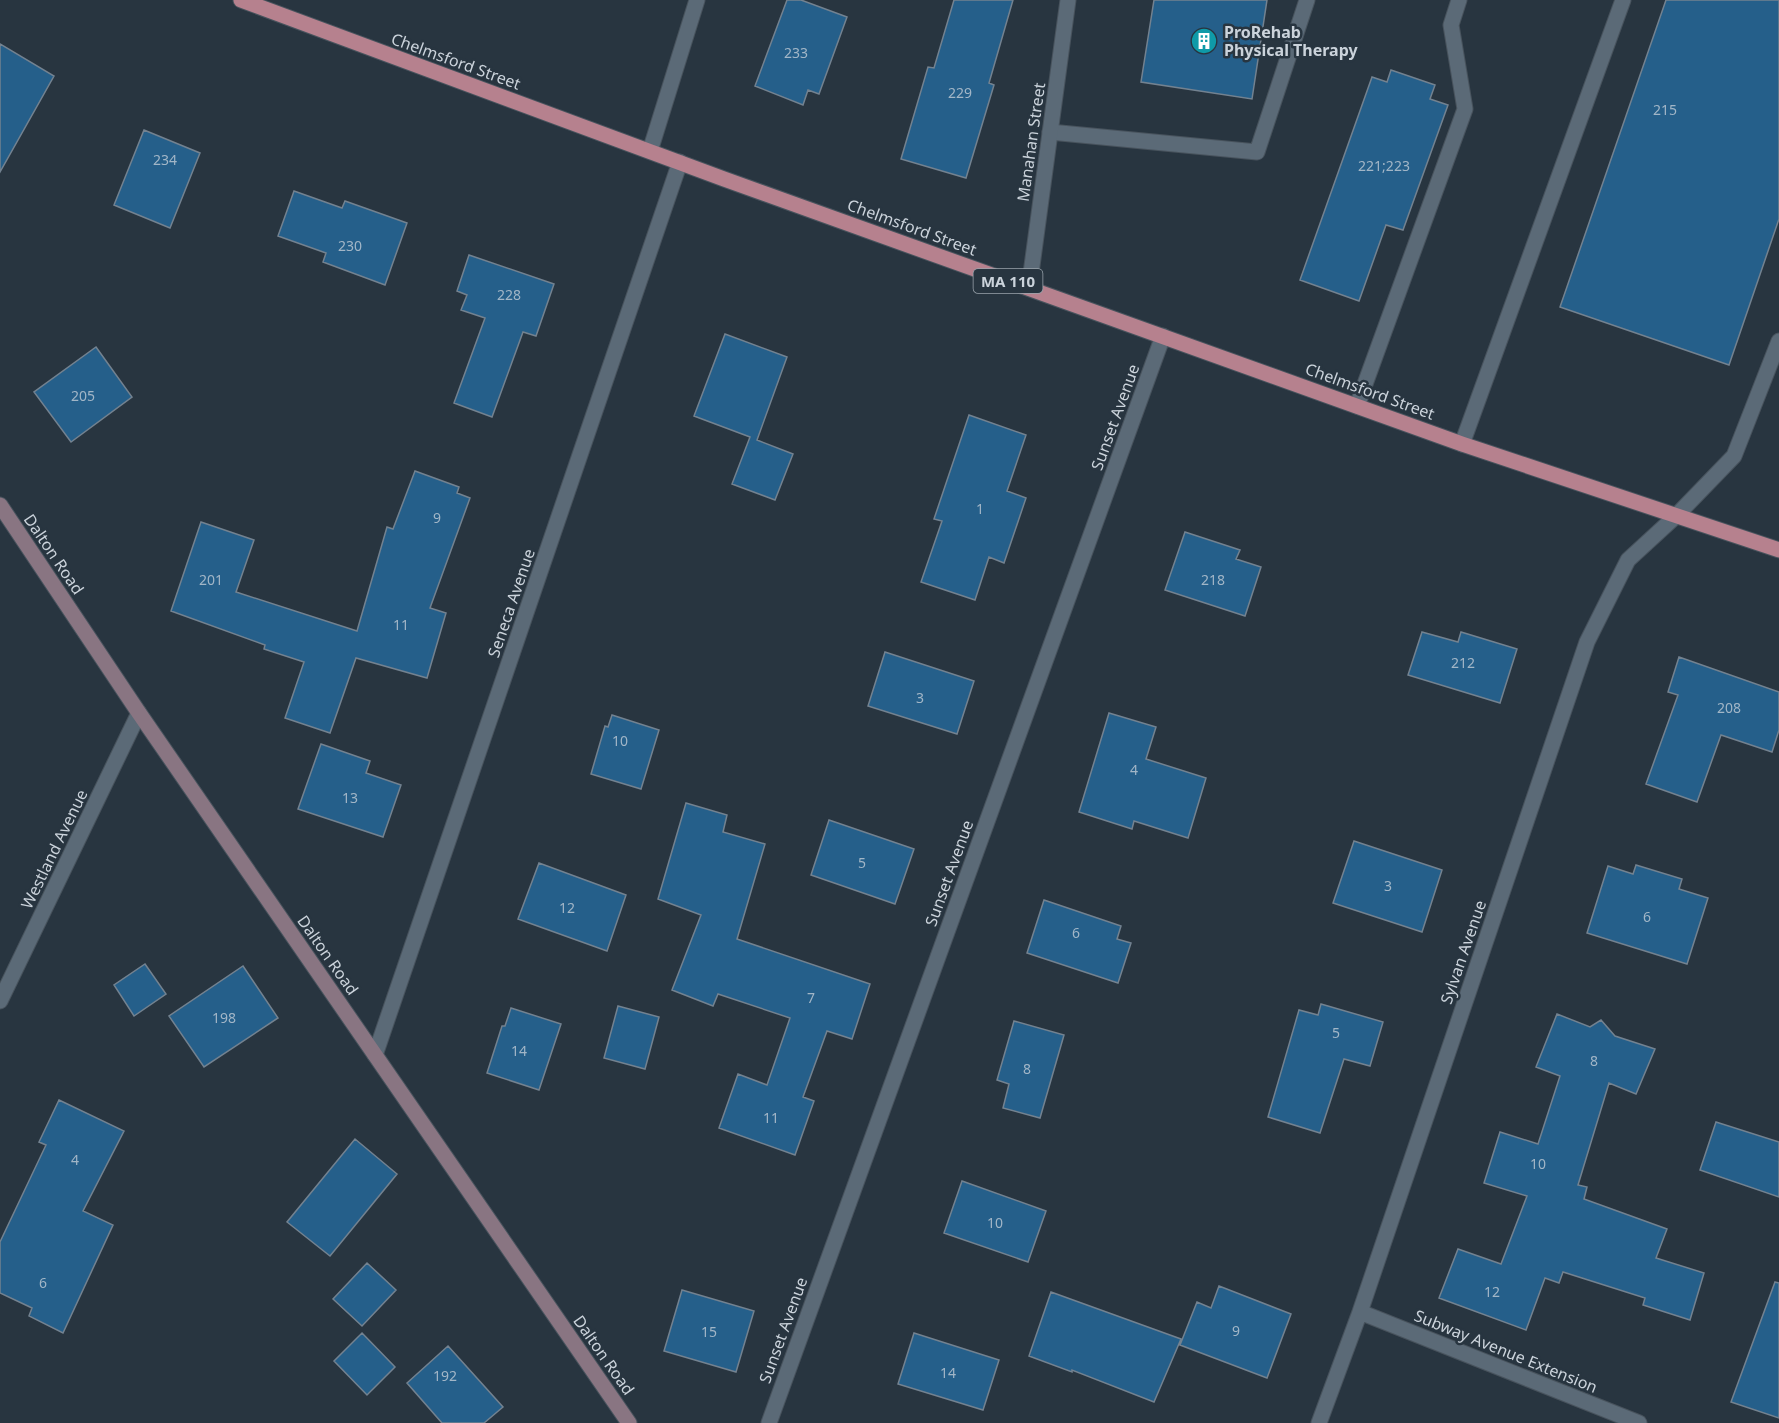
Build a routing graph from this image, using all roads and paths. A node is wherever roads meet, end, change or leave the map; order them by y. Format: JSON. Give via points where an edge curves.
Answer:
{"nodes":[{"id":1,"x":241,"y":0,"type":"edge"},
{"id":2,"x":697,"y":0,"type":"edge"},
{"id":3,"x":1068,"y":0,"type":"edge"},
{"id":4,"x":1307,"y":0,"type":"edge"},
{"id":5,"x":1459,"y":0,"type":"edge"},
{"id":6,"x":1623,"y":0,"type":"edge"},
{"id":7,"x":1050,"y":132,"type":"junction"},
{"id":8,"x":650,"y":151,"type":"junction"},
{"id":9,"x":680,"y":162,"type":"junction"},
{"id":10,"x":1029,"y":288,"type":"junction"},
{"id":11,"x":1163,"y":336,"type":"junction"},
{"id":12,"x":1779,"y":341,"type":"edge"},
{"id":13,"x":1357,"y":406,"type":"junction"},
{"id":14,"x":1462,"y":444,"type":"junction"},
{"id":15,"x":0,"y":505,"type":"edge"},
{"id":16,"x":1677,"y":515,"type":"junction"},
{"id":17,"x":1779,"y":550,"type":"edge"},
{"id":18,"x":140,"y":713,"type":"junction"},
{"id":19,"x":0,"y":1001,"type":"edge"},
{"id":20,"x":375,"y":1055,"type":"junction"},
{"id":21,"x":1360,"y":1312,"type":"junction"},
{"id":22,"x":628,"y":1423,"type":"edge"},
{"id":23,"x":769,"y":1423,"type":"edge"},
{"id":24,"x":1319,"y":1423,"type":"edge"},
{"id":25,"x":1639,"y":1423,"type":"edge"}],
"edges":[{"from":1,"to":8,"type":"main road","name":"Chelmsford Street","number":"MA 110"},
{"from":2,"to":8,"type":"street"},
{"from":3,"to":7,"type":"street","name":"Manahan Street"},
{"from":4,"to":7,"type":"street","via":[[1257,152]]},
{"from":5,"to":13,"type":"street","via":[[1451,25],[1465,109]]},
{"from":6,"to":14,"type":"street"},
{"from":7,"to":10,"type":"street","name":"Manahan Street"},
{"from":8,"to":9,"type":"main road","name":"Chelmsford Street","number":"MA 110"},
{"from":9,"to":10,"type":"main road","name":"Chelmsford Street","number":"MA 110"},
{"from":9,"to":20,"type":"street","name":"Seneca Avenue"},
{"from":10,"to":11,"type":"main road","name":"Chelmsford Street","number":"MA 110"},
{"from":11,"to":13,"type":"main road","name":"Chelmsford Street","number":"MA 110"},
{"from":11,"to":23,"type":"street","name":"Sunset Avenue"},
{"from":12,"to":16,"type":"street","name":"Sylvan Avenue","via":[[1734,456]]},
{"from":13,"to":14,"type":"main road","name":"Chelmsford Street","number":"MA 110"},
{"from":14,"to":16,"type":"main road","name":"Chelmsford Street","number":"MA 110"},
{"from":15,"to":18,"type":"street","name":"Dalton Road"},
{"from":16,"to":17,"type":"main road","name":"Chelmsford Street","number":"MA 110"},
{"from":16,"to":21,"type":"street","name":"Sylvan Avenue","via":[[1628,560],[1587,642]]},
{"from":18,"to":19,"type":"street","name":"Westland Avenue"},
{"from":18,"to":20,"type":"street","name":"Dalton Road"},
{"from":20,"to":22,"type":"street","name":"Dalton Road"},
{"from":21,"to":24,"type":"street","name":"Sylvan Avenue"},
{"from":21,"to":25,"type":"street","name":"Subway Avenue Extension"}]}
